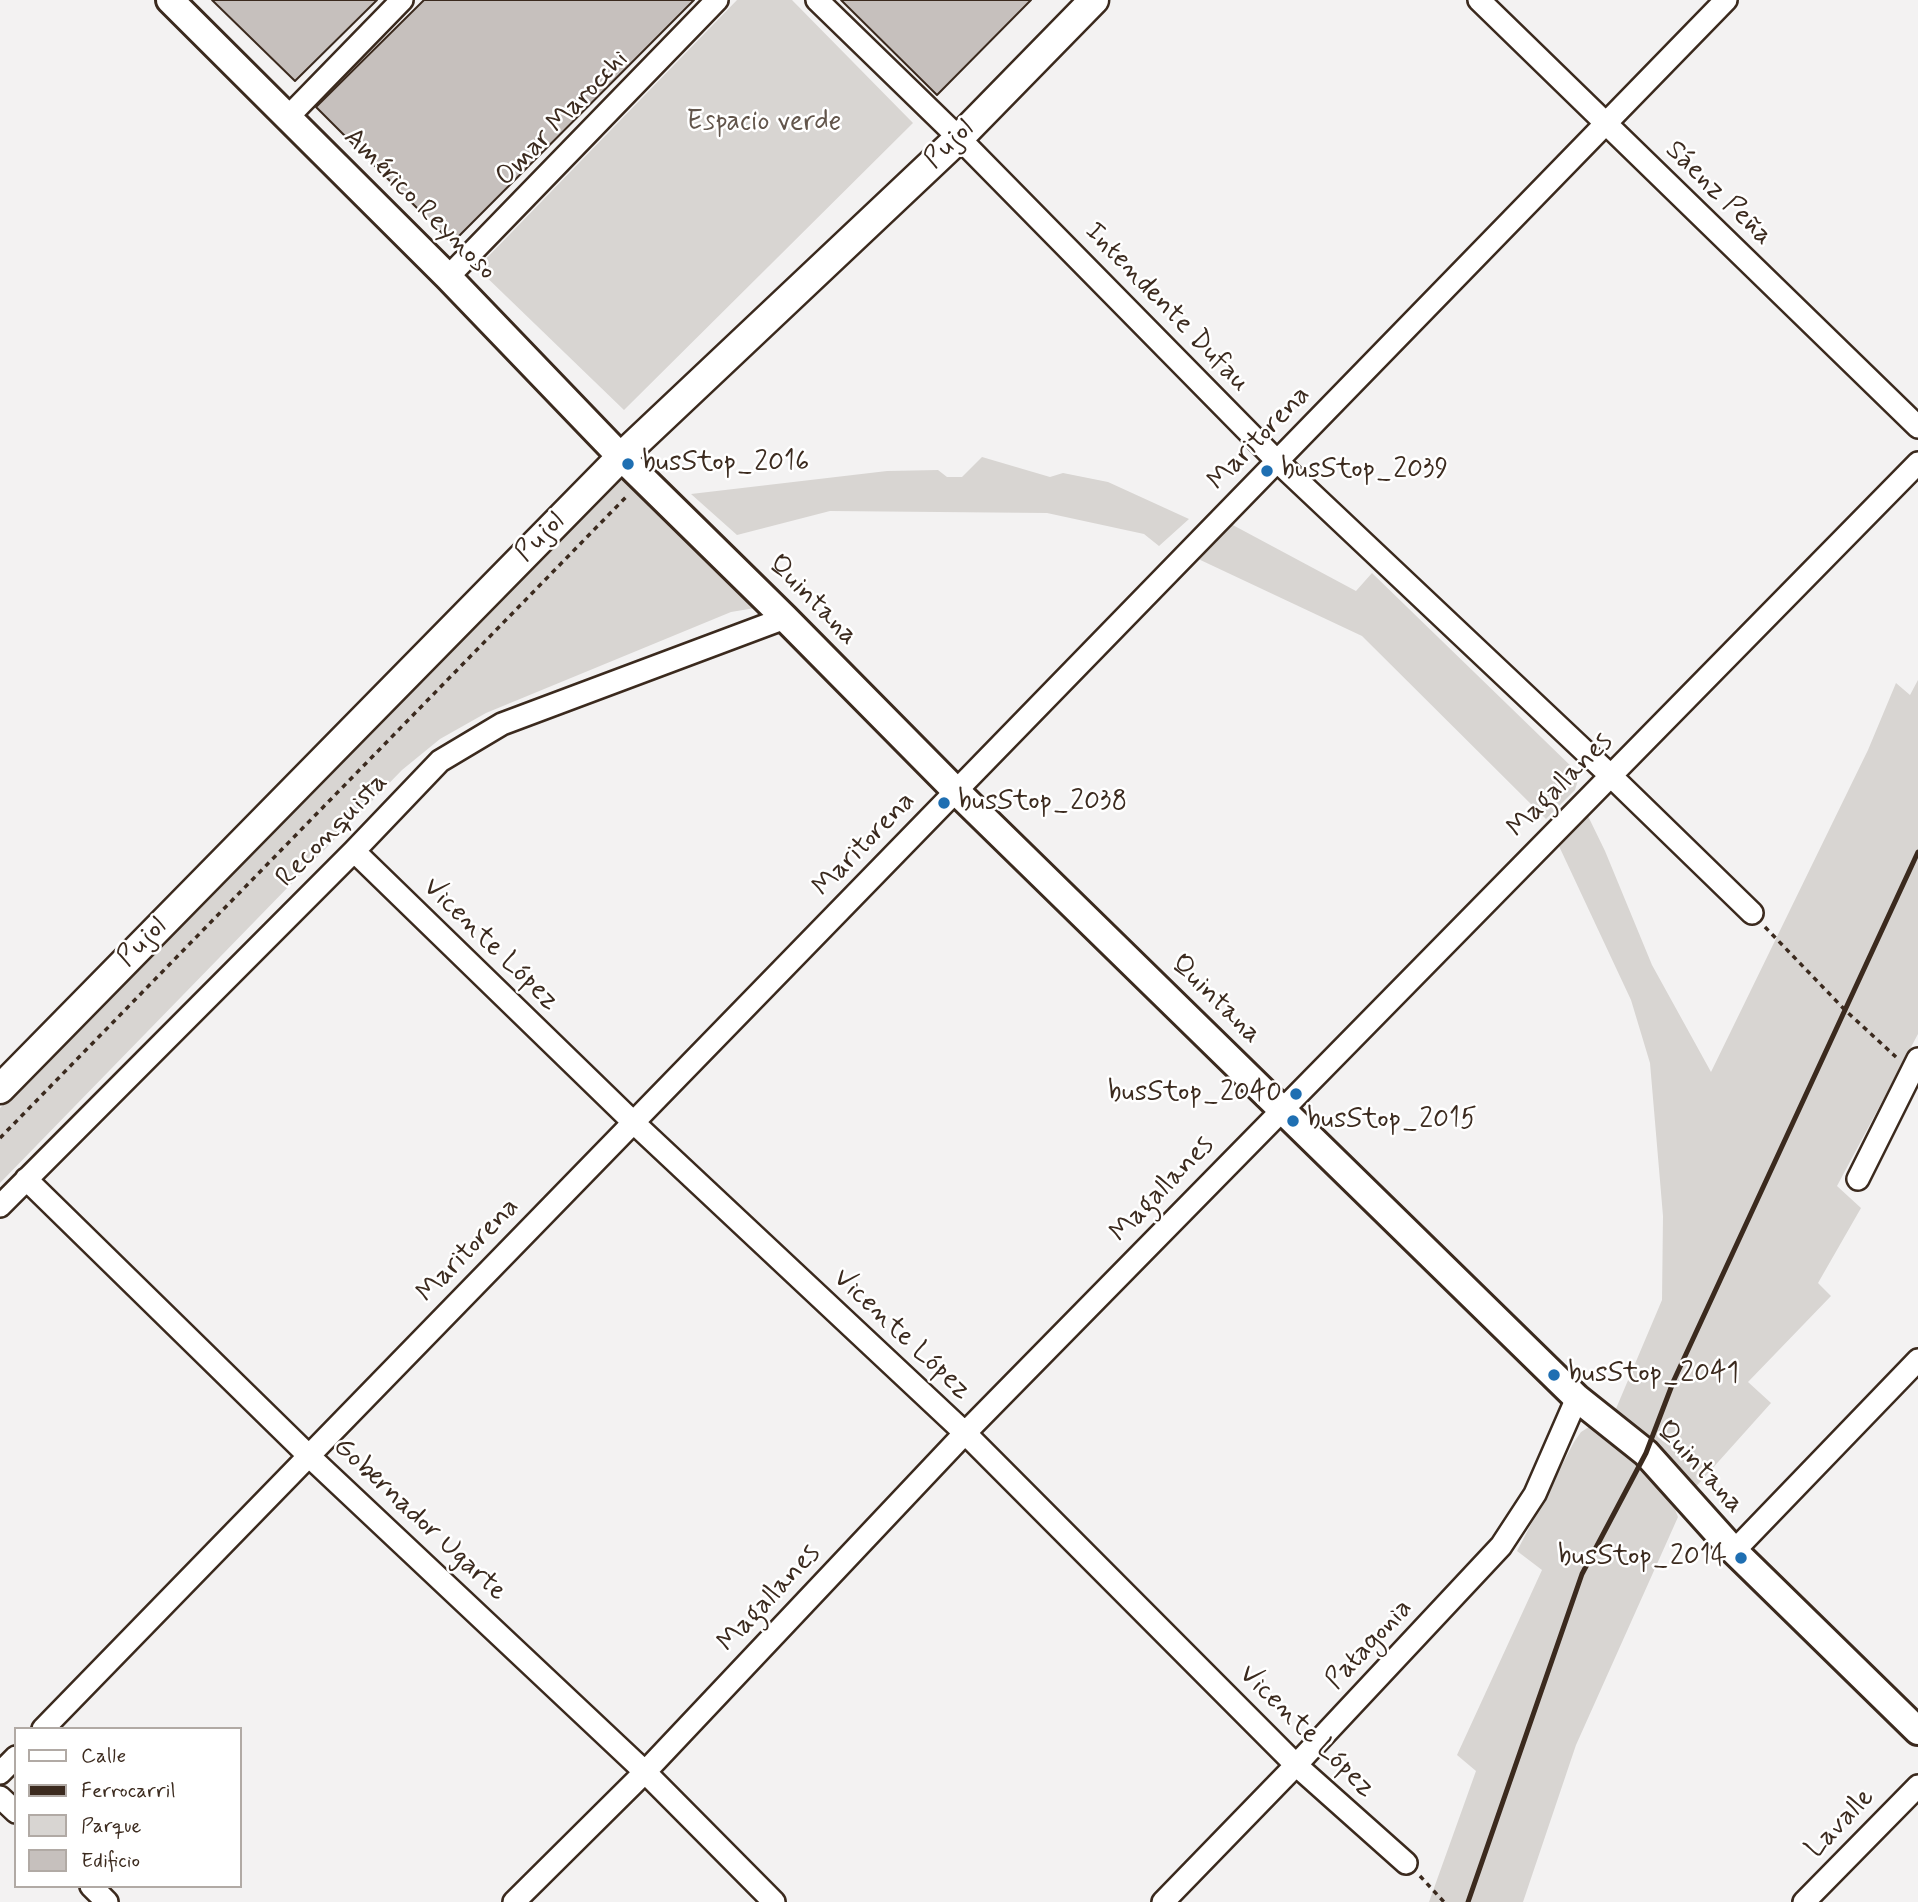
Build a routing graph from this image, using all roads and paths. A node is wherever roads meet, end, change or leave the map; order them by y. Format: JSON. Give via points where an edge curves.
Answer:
{"nodes":[{"id":1,"x":170,"y":0,"type":"edge"},
{"id":2,"x":402,"y":0,"type":"edge"},
{"id":3,"x":717,"y":0,"type":"edge"},
{"id":4,"x":817,"y":0,"type":"edge"},
{"id":5,"x":1094,"y":0,"type":"edge"},
{"id":6,"x":1479,"y":0,"type":"edge"},
{"id":7,"x":1726,"y":0,"type":"edge"},
{"id":8,"x":288,"y":117,"type":"junction"},
{"id":9,"x":1605,"y":124,"type":"junction"},
{"id":10,"x":959,"y":138,"type":"junction"},
{"id":11,"x":449,"y":277,"type":"junction"},
{"id":12,"x":1918,"y":427,"type":"edge"},
{"id":13,"x":621,"y":457,"type":"junction"},
{"id":14,"x":1277,"y":461,"type":"junction"},
{"id":15,"x":1918,"y":463,"type":"edge"},
{"id":16,"x":644,"y":480,"type":"junction"},
{"id":17,"x":785,"y":618,"type":"junction"},
{"id":18,"x":1611,"y":776,"type":"junction"},
{"id":19,"x":956,"y":791,"type":"junction"},
{"id":20,"x":354,"y":851,"type":"junction"},
{"id":21,"x":1752,"y":913,"type":"joint"},
{"id":22,"x":1916,"y":1069,"type":"edge"},
{"id":23,"x":0,"y":1089,"type":"edge"},
{"id":24,"x":1282,"y":1109,"type":"junction"},
{"id":25,"x":633,"y":1122,"type":"junction"},
{"id":26,"x":0,"y":1138,"type":"edge"},
{"id":27,"x":26,"y":1179,"type":"junction"},
{"id":28,"x":1858,"y":1179,"type":"dead end"},
{"id":29,"x":0,"y":1206,"type":"edge"},
{"id":30,"x":1918,"y":1360,"type":"edge"},
{"id":31,"x":1577,"y":1398,"type":"junction"},
{"id":32,"x":965,"y":1433,"type":"junction"},
{"id":33,"x":309,"y":1455,"type":"junction"},
{"id":34,"x":1734,"y":1551,"type":"junction"},
{"id":35,"x":45,"y":1727,"type":"edge"},
{"id":36,"x":1918,"y":1731,"type":"edge"},
{"id":37,"x":14,"y":1759,"type":"edge"},
{"id":38,"x":1296,"y":1765,"type":"junction"},
{"id":39,"x":645,"y":1772,"type":"junction"},
{"id":40,"x":0,"y":1773,"type":"edge"},
{"id":41,"x":1918,"y":1786,"type":"edge"},
{"id":42,"x":0,"y":1797,"type":"edge"},
{"id":43,"x":14,"y":1810,"type":"edge"},
{"id":44,"x":1406,"y":1863,"type":"joint"},
{"id":45,"x":93,"y":1888,"type":"edge"},
{"id":46,"x":107,"y":1902,"type":"edge"},
{"id":47,"x":514,"y":1902,"type":"edge"},
{"id":48,"x":774,"y":1902,"type":"edge"},
{"id":49,"x":1163,"y":1902,"type":"edge"},
{"id":50,"x":1444,"y":1902,"type":"edge"},
{"id":51,"x":1804,"y":1902,"type":"edge"}],
"edges":[{"from":1,"to":8,"type":"street","name":"Américo Reynoso"},
{"from":2,"to":8,"type":"street"},
{"from":3,"to":11,"type":"street","name":"Omar Marocchi"},
{"from":4,"to":10,"type":"street","name":"Intendente Dufau"},
{"from":5,"to":10,"type":"main road","name":"Pujol"},
{"from":6,"to":9,"type":"street","name":"Sáenz Peña"},
{"from":7,"to":9,"type":"street","name":"Maritorena"},
{"from":8,"to":11,"type":"street","name":"Américo Reynoso"},
{"from":9,"to":12,"type":"street","name":"Sáenz Peña"},
{"from":9,"to":14,"type":"street","name":"Maritorena"},
{"from":10,"to":13,"type":"main road","name":"Pujol"},
{"from":10,"to":14,"type":"street","name":"Intendente Dufau"},
{"from":11,"to":13,"type":"street","name":"Américo Reynoso"},
{"from":13,"to":16,"type":"street","name":"Quintana"},
{"from":13,"to":23,"type":"main road","name":"Pujol"},
{"from":14,"to":18,"type":"street","name":"Intendente Dufau"},
{"from":14,"to":19,"type":"street","name":"Maritorena"},
{"from":15,"to":18,"type":"street","name":"Magallanes"},
{"from":16,"to":17,"type":"street","name":"Quintana"},
{"from":16,"to":26,"type":"path"},
{"from":17,"to":19,"type":"street","name":"Quintana"},
{"from":17,"to":20,"type":"street","name":"Reconquista","via":[[502,724],[440,761]]},
{"from":18,"to":21,"type":"street","name":"Intendente Dufau"},
{"from":18,"to":24,"type":"street","name":"Magallanes"},
{"from":19,"to":24,"type":"street","name":"Quintana"},
{"from":19,"to":25,"type":"street","name":"Maritorena"},
{"from":20,"to":25,"type":"street","name":"Vicente López"},
{"from":20,"to":27,"type":"street","name":"Reconquista"},
{"from":21,"to":22,"type":"path","via":[[1844,1010]]},
{"from":22,"to":28,"type":"street"},
{"from":24,"to":31,"type":"street","name":"Quintana"},
{"from":24,"to":32,"type":"street","name":"Magallanes"},
{"from":25,"to":32,"type":"street","name":"Vicente López"},
{"from":25,"to":33,"type":"street","name":"Maritorena"},
{"from":27,"to":29,"type":"street","name":"Reconquista"},
{"from":27,"to":33,"type":"street","name":"Gobernador Ugarte"},
{"from":30,"to":34,"type":"street"},
{"from":31,"to":34,"type":"street","name":"Quintana","via":[[1646,1453]]},
{"from":31,"to":38,"type":"street","name":"Patagonia","via":[[1535,1494],[1501,1546]]},
{"from":32,"to":38,"type":"street","name":"Vicente López"},
{"from":32,"to":39,"type":"street","name":"Magallanes"},
{"from":33,"to":35,"type":"street","name":"Maritorena"},
{"from":33,"to":39,"type":"street","name":"Gobernador Ugarte"},
{"from":34,"to":36,"type":"street","name":"Quintana"},
{"from":37,"to":40,"type":"street"},
{"from":38,"to":44,"type":"street","name":"Vicente López"},
{"from":38,"to":49,"type":"street","name":"Patagonia"},
{"from":39,"to":47,"type":"street","name":"Magallanes"},
{"from":39,"to":48,"type":"street","name":"Gobernador Ugarte"},
{"from":41,"to":51,"type":"street","name":"Lavalle"},
{"from":42,"to":43,"type":"street"},
{"from":44,"to":50,"type":"path"},
{"from":45,"to":46,"type":"street"}]}
